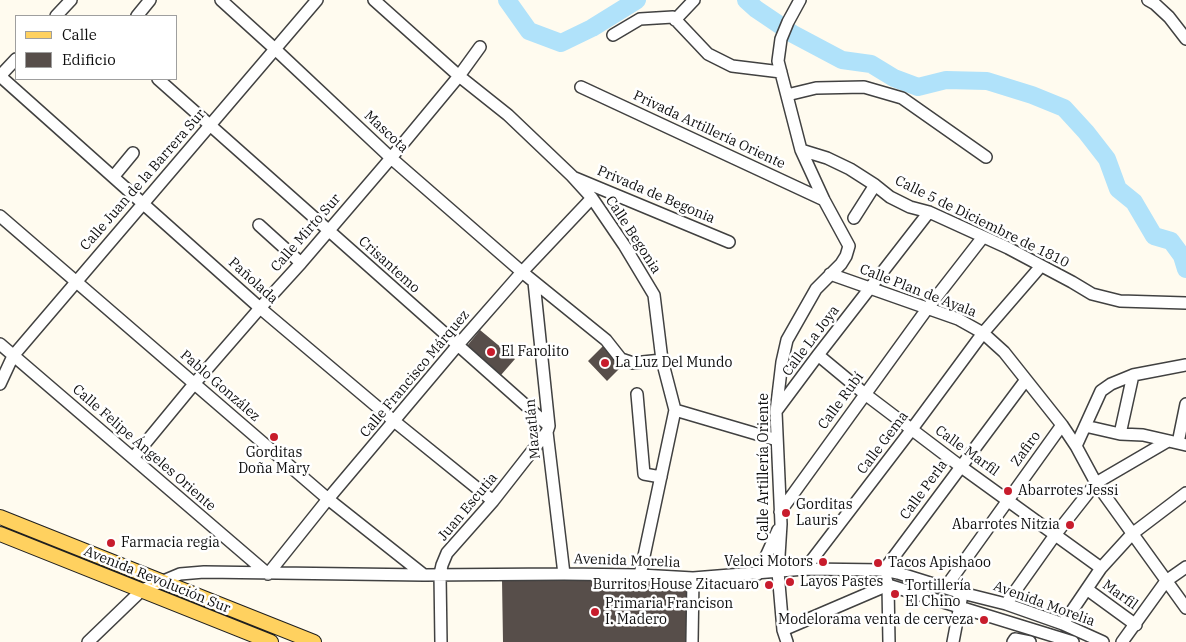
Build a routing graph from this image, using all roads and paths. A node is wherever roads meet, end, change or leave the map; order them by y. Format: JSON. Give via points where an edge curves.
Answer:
{"nodes":[{"id":1,"x":71,"y":0,"type":"edge"},
{"id":2,"x":150,"y":0,"type":"edge"},
{"id":3,"x":221,"y":0,"type":"edge"},
{"id":4,"x":316,"y":0,"type":"edge"},
{"id":5,"x":374,"y":0,"type":"edge"},
{"id":6,"x":694,"y":0,"type":"edge"},
{"id":7,"x":1148,"y":0,"type":"edge"},
{"id":8,"x":799,"y":1,"type":"edge"},
{"id":9,"x":57,"y":15,"type":"edge"},
{"id":10,"x":138,"y":15,"type":"edge"},
{"id":11,"x":675,"y":20,"type":"junction"},
{"id":12,"x":613,"y":35,"type":"dead end"},
{"id":13,"x":1186,"y":38,"type":"edge"},
{"id":14,"x":480,"y":47,"type":"dead end"},
{"id":15,"x":275,"y":49,"type":"junction"},
{"id":16,"x":15,"y":60,"type":"edge"},
{"id":17,"x":779,"y":66,"type":"junction"},
{"id":18,"x":0,"y":76,"type":"edge"},
{"id":19,"x":459,"y":76,"type":"junction"},
{"id":20,"x":159,"y":80,"type":"edge"},
{"id":21,"x":581,"y":87,"type":"dead end"},
{"id":22,"x":787,"y":95,"type":"junction"},
{"id":23,"x":210,"y":126,"type":"junction"},
{"id":24,"x":801,"y":150,"type":"junction"},
{"id":25,"x":133,"y":153,"type":"dead end"},
{"id":26,"x":986,"y":157,"type":"dead end"},
{"id":27,"x":391,"y":158,"type":"junction"},
{"id":28,"x":114,"y":176,"type":"junction"},
{"id":29,"x":572,"y":176,"type":"junction"},
{"id":30,"x":875,"y":185,"type":"junction"},
{"id":31,"x":592,"y":198,"type":"junction"},
{"id":32,"x":824,"y":200,"type":"junction"},
{"id":33,"x":143,"y":202,"type":"junction"},
{"id":34,"x":929,"y":212,"type":"junction"},
{"id":35,"x":0,"y":216,"type":"edge"},
{"id":36,"x":854,"y":218,"type":"dead end"},
{"id":37,"x":259,"y":225,"type":"dead end"},
{"id":38,"x":328,"y":231,"type":"junction"},
{"id":39,"x":984,"y":237,"type":"junction"},
{"id":40,"x":729,"y":242,"type":"dead end"},
{"id":41,"x":301,"y":263,"type":"junction"},
{"id":42,"x":1040,"y":266,"type":"junction"},
{"id":43,"x":522,"y":272,"type":"junction"},
{"id":44,"x":830,"y":274,"type":"junction"},
{"id":45,"x":76,"y":282,"type":"junction"},
{"id":46,"x":534,"y":282,"type":"junction"},
{"id":47,"x":870,"y":289,"type":"junction"},
{"id":48,"x":1186,"y":303,"type":"edge"},
{"id":49,"x":260,"y":308,"type":"junction"},
{"id":50,"x":927,"y":309,"type":"junction"},
{"id":51,"x":983,"y":333,"type":"junction"},
{"id":52,"x":0,"y":344,"type":"edge"},
{"id":53,"x":457,"y":346,"type":"junction"},
{"id":54,"x":818,"y":354,"type":"junction"},
{"id":55,"x":13,"y":356,"type":"junction"},
{"id":56,"x":662,"y":360,"type":"junction"},
{"id":57,"x":1186,"y":364,"type":"edge"},
{"id":58,"x":1133,"y":375,"type":"junction"},
{"id":59,"x":1025,"y":381,"type":"junction"},
{"id":60,"x":0,"y":384,"type":"edge"},
{"id":61,"x":194,"y":384,"type":"junction"},
{"id":62,"x":637,"y":394,"type":"dead end"},
{"id":63,"x":864,"y":394,"type":"junction"},
{"id":64,"x":1186,"y":404,"type":"edge"},
{"id":65,"x":675,"y":410,"type":"junction"},
{"id":66,"x":776,"y":412,"type":"junction"},
{"id":67,"x":394,"y":422,"type":"junction"},
{"id":68,"x":1062,"y":425,"type":"junction"},
{"id":69,"x":1085,"y":426,"type":"junction"},
{"id":70,"x":548,"y":429,"type":"junction"},
{"id":71,"x":912,"y":429,"type":"junction"},
{"id":72,"x":1120,"y":434,"type":"junction"},
{"id":73,"x":777,"y":440,"type":"junction"},
{"id":74,"x":1177,"y":443,"type":"edge"},
{"id":75,"x":1076,"y":446,"type":"junction"},
{"id":76,"x":133,"y":458,"type":"junction"},
{"id":77,"x":960,"y":466,"type":"junction"},
{"id":78,"x":661,"y":477,"type":"junction"},
{"id":79,"x":1096,"y":483,"type":"junction"},
{"id":80,"x":1186,"y":494,"type":"edge"},
{"id":81,"x":328,"y":499,"type":"junction"},
{"id":82,"x":1008,"y":499,"type":"junction"},
{"id":83,"x":493,"y":500,"type":"junction"},
{"id":84,"x":780,"y":512,"type":"junction"},
{"id":85,"x":0,"y":517,"type":"edge"},
{"id":86,"x":781,"y":524,"type":"junction"},
{"id":87,"x":0,"y":534,"type":"edge"},
{"id":88,"x":1055,"y":534,"type":"junction"},
{"id":89,"x":1132,"y":534,"type":"junction"},
{"id":90,"x":1186,"y":567,"type":"edge"},
{"id":91,"x":1101,"y":568,"type":"junction"},
{"id":92,"x":805,"y":569,"type":"junction"},
{"id":93,"x":884,"y":570,"type":"junction"},
{"id":94,"x":778,"y":572,"type":"junction"},
{"id":95,"x":268,"y":574,"type":"junction"},
{"id":96,"x":440,"y":574,"type":"junction"},
{"id":97,"x":564,"y":574,"type":"junction"},
{"id":98,"x":758,"y":574,"type":"junction"},
{"id":99,"x":424,"y":575,"type":"junction"},
{"id":100,"x":640,"y":575,"type":"junction"},
{"id":101,"x":694,"y":578,"type":"junction"},
{"id":102,"x":162,"y":582,"type":"junction"},
{"id":103,"x":1166,"y":582,"type":"junction"},
{"id":104,"x":888,"y":585,"type":"junction"},
{"id":105,"x":945,"y":588,"type":"junction"},
{"id":106,"x":142,"y":590,"type":"junction"},
{"id":107,"x":1088,"y":590,"type":"junction"},
{"id":108,"x":962,"y":593,"type":"junction"},
{"id":109,"x":1006,"y":604,"type":"junction"},
{"id":110,"x":960,"y":606,"type":"junction"},
{"id":111,"x":1186,"y":608,"type":"edge"},
{"id":112,"x":1136,"y":625,"type":"junction"},
{"id":113,"x":1068,"y":626,"type":"junction"},
{"id":114,"x":783,"y":630,"type":"junction"},
{"id":115,"x":93,"y":641,"type":"edge"},
{"id":116,"x":1014,"y":641,"type":"edge"},
{"id":117,"x":271,"y":642,"type":"edge"},
{"id":118,"x":314,"y":642,"type":"edge"},
{"id":119,"x":441,"y":642,"type":"edge"},
{"id":120,"x":692,"y":642,"type":"edge"},
{"id":121,"x":787,"y":642,"type":"edge"},
{"id":122,"x":889,"y":642,"type":"edge"},
{"id":123,"x":953,"y":642,"type":"edge"},
{"id":124,"x":1030,"y":642,"type":"edge"},
{"id":125,"x":1070,"y":642,"type":"edge"},
{"id":126,"x":1103,"y":642,"type":"edge"},
{"id":127,"x":1122,"y":642,"type":"edge"}],
"edges":[{"from":1,"to":9,"type":"street"},
{"from":2,"to":10,"type":"street"},
{"from":3,"to":15,"type":"street","name":"Mascota"},
{"from":4,"to":15,"type":"street","name":"Calle Juan de la Barrera Sur"},
{"from":5,"to":19,"type":"street","name":"Calle Begonia"},
{"from":6,"to":11,"type":"street"},
{"from":7,"to":13,"type":"street","via":[[1169,17]]},
{"from":8,"to":17,"type":"street","name":"Calle Artillería Oriente","via":[[781,39]]},
{"from":11,"to":12,"type":"street","via":[[673,17],[640,20]]},
{"from":11,"to":17,"type":"street","via":[[708,54],[732,66]]},
{"from":14,"to":19,"type":"street","name":"Calle Mirto Sur"},
{"from":15,"to":23,"type":"street","name":"Calle Juan de la Barrera Sur"},
{"from":15,"to":27,"type":"street","name":"Mascota"},
{"from":16,"to":18,"type":"street"},
{"from":17,"to":22,"type":"street","name":"Calle Artillería Oriente"},
{"from":18,"to":28,"type":"street","name":"Pañolada"},
{"from":19,"to":27,"type":"street","name":"Calle Mirto Sur"},
{"from":19,"to":29,"type":"street","name":"Calle Begonia","via":[[508,115]]},
{"from":20,"to":23,"type":"street","name":"Crisantemo"},
{"from":21,"to":32,"type":"street","name":"Privada Artillería Oriente"},
{"from":22,"to":24,"type":"street","name":"Calle Artillería Oriente"},
{"from":22,"to":26,"type":"street","via":[[816,88],[864,87],[902,98]]},
{"from":23,"to":33,"type":"street","name":"Calle Juan de la Barrera Sur"},
{"from":23,"to":38,"type":"street","name":"Crisantemo"},
{"from":24,"to":30,"type":"street","name":"Calle 5 de Diciembre de 1810","via":[[827,158]]},
{"from":24,"to":32,"type":"street","name":"Calle Artillería Oriente"},
{"from":25,"to":28,"type":"street"},
{"from":27,"to":38,"type":"street","name":"Calle Mirto Sur"},
{"from":27,"to":43,"type":"street","name":"Mascota"},
{"from":28,"to":33,"type":"street","name":"Pañolada"},
{"from":29,"to":31,"type":"street","name":"Calle Begonia"},
{"from":29,"to":40,"type":"street","name":"Privada de Begonia"},
{"from":30,"to":34,"type":"street","name":"Calle 5 de Diciembre de 1810","via":[[910,207]]},
{"from":30,"to":36,"type":"street"},
{"from":31,"to":43,"type":"street","name":"Calle Francisco Márquez"},
{"from":31,"to":56,"type":"street","name":"Calle Begonia","via":[[654,295]]},
{"from":32,"to":44,"type":"street","name":"Calle Artillería Oriente","via":[[849,246],[842,264]]},
{"from":33,"to":45,"type":"street","name":"Calle Juan de la Barrera Sur"},
{"from":33,"to":49,"type":"street","name":"Pañolada"},
{"from":34,"to":39,"type":"street","name":"Calle 5 de Diciembre de 1810"},
{"from":34,"to":47,"type":"street","name":"Calle La Joya"},
{"from":35,"to":45,"type":"street","name":"Pablo González"},
{"from":37,"to":41,"type":"street"},
{"from":38,"to":41,"type":"street","name":"Calle Mirto Sur"},
{"from":38,"to":53,"type":"street","name":"Crisantemo"},
{"from":39,"to":42,"type":"street","name":"Calle 5 de Diciembre de 1810"},
{"from":39,"to":50,"type":"street","name":"Calle Rubí"},
{"from":41,"to":49,"type":"street","name":"Calle Mirto Sur"},
{"from":42,"to":48,"type":"street","name":"Calle 5 de Diciembre de 1810","via":[[1108,300]]},
{"from":42,"to":51,"type":"street","name":"Calle Gema"},
{"from":43,"to":46,"type":"street","name":"Mascota"},
{"from":43,"to":53,"type":"street","name":"Calle Francisco Márquez"},
{"from":44,"to":47,"type":"street","name":"Calle Plan de Ayala"},
{"from":44,"to":66,"type":"street","name":"Calle Artillería Oriente","via":[[816,289],[787,340]]},
{"from":45,"to":55,"type":"street","name":"Calle Juan de la Barrera Sur"},
{"from":45,"to":61,"type":"street","name":"Pablo González"},
{"from":46,"to":56,"type":"street","name":"Mascota","via":[[606,340],[621,359],[633,363]]},
{"from":46,"to":70,"type":"street","name":"Mazatlán"},
{"from":47,"to":50,"type":"street","name":"Calle Plan de Ayala"},
{"from":47,"to":54,"type":"street","name":"Calle La Joya"},
{"from":49,"to":61,"type":"street","name":"Calle Mirto Sur"},
{"from":49,"to":67,"type":"street","name":"Pañolada"},
{"from":50,"to":51,"type":"street","name":"Calle Plan de Ayala"},
{"from":50,"to":63,"type":"street","name":"Calle Rubí"},
{"from":51,"to":59,"type":"street","name":"Calle Plan de Ayala","via":[[1004,352]]},
{"from":51,"to":71,"type":"street","name":"Calle Gema"},
{"from":52,"to":55,"type":"street","name":"Calle Felipe Ángeles Oriente"},
{"from":53,"to":67,"type":"street","name":"Calle Francisco Márquez"},
{"from":53,"to":70,"type":"street","name":"Crisantemo"},
{"from":54,"to":63,"type":"street","name":"Calle Marfil"},
{"from":54,"to":66,"type":"street","name":"Calle La Joya"},
{"from":55,"to":60,"type":"street","name":"Calle Juan de la Barrera Sur"},
{"from":55,"to":76,"type":"street","name":"Calle Felipe Ángeles Oriente"},
{"from":56,"to":65,"type":"street","name":"Calle Begonia"},
{"from":57,"to":58,"type":"street"},
{"from":58,"to":69,"type":"street","via":[[1101,391]]},
{"from":58,"to":72,"type":"street"},
{"from":59,"to":68,"type":"street","name":"Calle Plan de Ayala"},
{"from":59,"to":77,"type":"street","name":"Calle Perla"},
{"from":61,"to":76,"type":"street","name":"Calle Mirto Sur"},
{"from":61,"to":81,"type":"street","name":"Pablo González"},
{"from":62,"to":78,"type":"street","via":[[644,474]]},
{"from":63,"to":71,"type":"street","name":"Calle Marfil"},
{"from":63,"to":84,"type":"street","name":"Calle Rubí"},
{"from":64,"to":74,"type":"street"},
{"from":65,"to":73,"type":"street"},
{"from":65,"to":78,"type":"street","name":"Calle Begonia"},
{"from":66,"to":73,"type":"street","name":"Calle Artillería Oriente"},
{"from":67,"to":81,"type":"street","name":"Calle Francisco Márquez"},
{"from":67,"to":83,"type":"street","name":"Pañolada"},
{"from":68,"to":75,"type":"street","name":"Calle Plan de Ayala"},
{"from":68,"to":82,"type":"street","name":"Zafiro"},
{"from":69,"to":72,"type":"street"},
{"from":69,"to":75,"type":"street"},
{"from":70,"to":83,"type":"street","name":"Juan Escutia"},
{"from":70,"to":97,"type":"street","name":"Mazatlán"},
{"from":71,"to":77,"type":"street","name":"Calle Marfil"},
{"from":71,"to":92,"type":"street","name":"Calle Gema"},
{"from":72,"to":74,"type":"street","via":[[1143,435]]},
{"from":73,"to":84,"type":"street","name":"Calle Artillería Oriente"},
{"from":74,"to":79,"type":"street"},
{"from":75,"to":79,"type":"street","name":"Calle Plan de Ayala"},
{"from":76,"to":95,"type":"street","name":"Calle Felipe Ángeles Oriente"},
{"from":77,"to":82,"type":"street","name":"Calle Marfil"},
{"from":77,"to":93,"type":"street","name":"Calle Perla"},
{"from":78,"to":100,"type":"street","name":"Calle Begonia"},
{"from":79,"to":88,"type":"street"},
{"from":79,"to":89,"type":"street","name":"Calle Plan de Ayala"},
{"from":80,"to":89,"type":"street"},
{"from":81,"to":95,"type":"street","name":"Calle Francisco Márquez"},
{"from":81,"to":99,"type":"street","name":"Pablo González"},
{"from":82,"to":88,"type":"street","name":"Calle Marfil"},
{"from":82,"to":105,"type":"street","name":"Zafiro"},
{"from":83,"to":96,"type":"street","name":"Juan Escutia","via":[[448,553]]},
{"from":84,"to":86,"type":"street","name":"Calle Artillería Oriente"},
{"from":85,"to":102,"type":"main road","name":"Avenida Revolución Sur"},
{"from":86,"to":94,"type":"street","name":"Calle Artillería Oriente"},
{"from":86,"to":98,"type":"street"},
{"from":87,"to":106,"type":"main road","name":"Avenida Revolución Sur"},
{"from":88,"to":91,"type":"street","name":"Calle Marfil"},
{"from":88,"to":109,"type":"street"},
{"from":89,"to":91,"type":"street"},
{"from":89,"to":103,"type":"street","name":"Calle Plan de Ayala"},
{"from":90,"to":103,"type":"street"},
{"from":91,"to":107,"type":"street"},
{"from":92,"to":93,"type":"street","name":"Avenida Morelia"},
{"from":92,"to":94,"type":"street","name":"Avenida Morelia"},
{"from":93,"to":104,"type":"street"},
{"from":93,"to":105,"type":"street","name":"Avenida Morelia"},
{"from":94,"to":98,"type":"street","name":"Avenida Morelia"},
{"from":94,"to":114,"type":"street","name":"Calle Artillería Oriente"},
{"from":95,"to":99,"type":"street","name":"Avenida Morelia"},
{"from":95,"to":102,"type":"street","name":"Avenida Morelia","via":[[204,572],[180,574]]},
{"from":96,"to":97,"type":"street","name":"Avenida Morelia"},
{"from":96,"to":99,"type":"street","name":"Avenida Morelia"},
{"from":96,"to":119,"type":"street","name":"Juan Escutia"},
{"from":97,"to":100,"type":"street","name":"Avenida Morelia"},
{"from":98,"to":101,"type":"street","name":"Avenida Morelia"},
{"from":100,"to":101,"type":"street","name":"Avenida Morelia"},
{"from":101,"to":120,"type":"street"},
{"from":102,"to":106,"type":"street","name":"Avenida Morelia"},
{"from":102,"to":118,"type":"main road","name":"Avenida Revolución Sur"},
{"from":103,"to":111,"type":"street","name":"Calle Plan de Ayala"},
{"from":103,"to":112,"type":"street"},
{"from":104,"to":110,"type":"street"},
{"from":104,"to":114,"type":"street"},
{"from":104,"to":122,"type":"street"},
{"from":105,"to":108,"type":"street","name":"Avenida Morelia"},
{"from":106,"to":115,"type":"street"},
{"from":106,"to":117,"type":"main road","name":"Avenida Revolución Sur"},
{"from":107,"to":112,"type":"street","name":"Marfil"},
{"from":107,"to":113,"type":"street"},
{"from":108,"to":109,"type":"street","name":"Avenida Morelia"},
{"from":108,"to":110,"type":"street"},
{"from":109,"to":113,"type":"street","name":"Avenida Morelia"},
{"from":110,"to":123,"type":"street"},
{"from":110,"to":125,"type":"street"},
{"from":112,"to":127,"type":"street"},
{"from":113,"to":125,"type":"street"},
{"from":113,"to":126,"type":"street","name":"Avenida Morelia"},
{"from":114,"to":121,"type":"street","name":"Calle Artillería Oriente"},
{"from":116,"to":124,"type":"street"}]}
